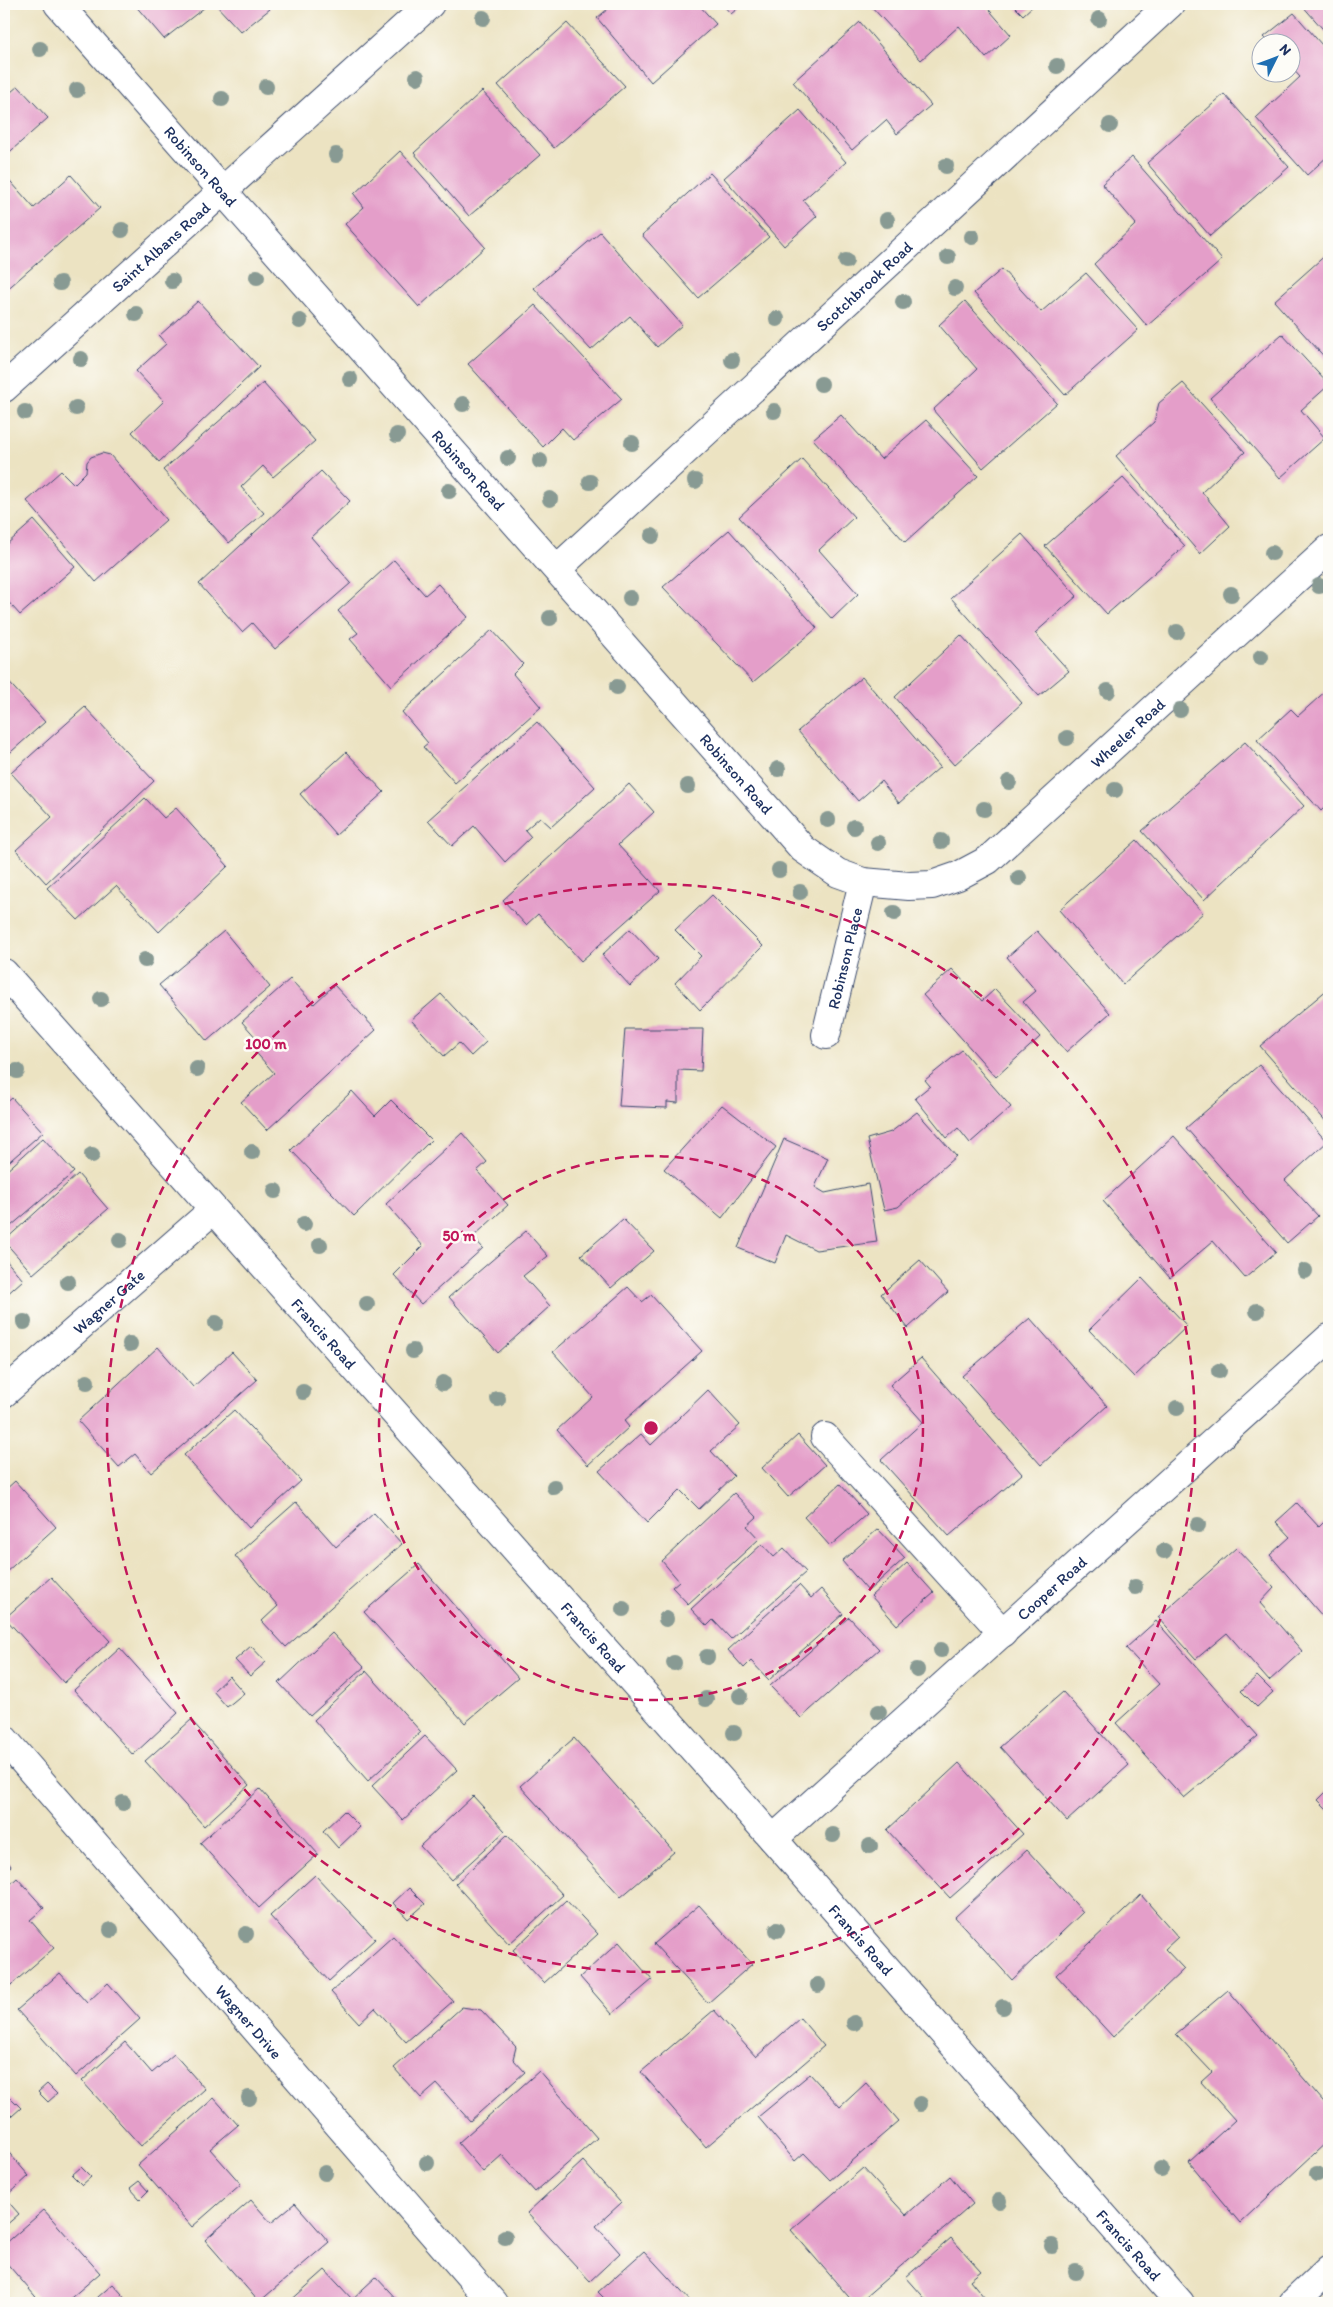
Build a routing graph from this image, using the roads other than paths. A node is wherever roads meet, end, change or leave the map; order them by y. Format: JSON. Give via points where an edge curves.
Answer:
{"nodes":[{"id":1,"x":58,"y":4,"type":"edge"},
{"id":2,"x":430,"y":4,"type":"edge"},
{"id":3,"x":1170,"y":4,"type":"edge"},
{"id":4,"x":224,"y":190,"type":"junction"},
{"id":5,"x":4,"y":388,"type":"edge"},
{"id":6,"x":1329,"y":549,"type":"edge"},
{"id":7,"x":558,"y":568,"type":"junction"},
{"id":8,"x":863,"y":882,"type":"junction"},
{"id":9,"x":909,"y":886,"type":"joint"},
{"id":10,"x":4,"y":973,"type":"edge"},
{"id":11,"x":826,"y":1035,"type":"dead end"},
{"id":12,"x":213,"y":1210,"type":"junction"},
{"id":13,"x":1329,"y":1338,"type":"edge"},
{"id":14,"x":5,"y":1391,"type":"edge"},
{"id":15,"x":825,"y":1437,"type":"dead end"},
{"id":16,"x":1003,"y":1633,"type":"junction"},
{"id":17,"x":4,"y":1739,"type":"edge"},
{"id":18,"x":773,"y":1839,"type":"junction"},
{"id":19,"x":1329,"y":2270,"type":"edge"},
{"id":20,"x":493,"y":2303,"type":"edge"},
{"id":21,"x":1180,"y":2303,"type":"edge"},
{"id":22,"x":1293,"y":2303,"type":"edge"}],
"edges":[{"from":1,"to":4,"type":"street","name":"Robinson Road"},
{"from":2,"to":4,"type":"street","name":"Saint Albans Road"},
{"from":3,"to":7,"type":"street","name":"Scotchbrook Road"},
{"from":4,"to":5,"type":"street","name":"Saint Albans Road"},
{"from":4,"to":7,"type":"street","name":"Robinson Road"},
{"from":6,"to":9,"type":"street","name":"Wheeler Road","via":[[988,860],[932,885]]},
{"from":7,"to":8,"type":"street","name":"Robinson Road","via":[[803,849],[838,873]]},
{"from":8,"to":9,"type":"street","name":"Robinson Road"},
{"from":8,"to":11,"type":"street","name":"Robinson Place"},
{"from":10,"to":12,"type":"street","name":"Francis Road"},
{"from":12,"to":14,"type":"street","name":"Wagner Gate"},
{"from":12,"to":18,"type":"street","name":"Francis Road"},
{"from":13,"to":16,"type":"street","name":"Cooper Road"},
{"from":15,"to":16,"type":"street"},
{"from":16,"to":18,"type":"street","name":"Cooper Road"},
{"from":17,"to":20,"type":"street","name":"Wagner Drive"},
{"from":18,"to":21,"type":"street","name":"Francis Road"},
{"from":19,"to":22,"type":"street"}]}
